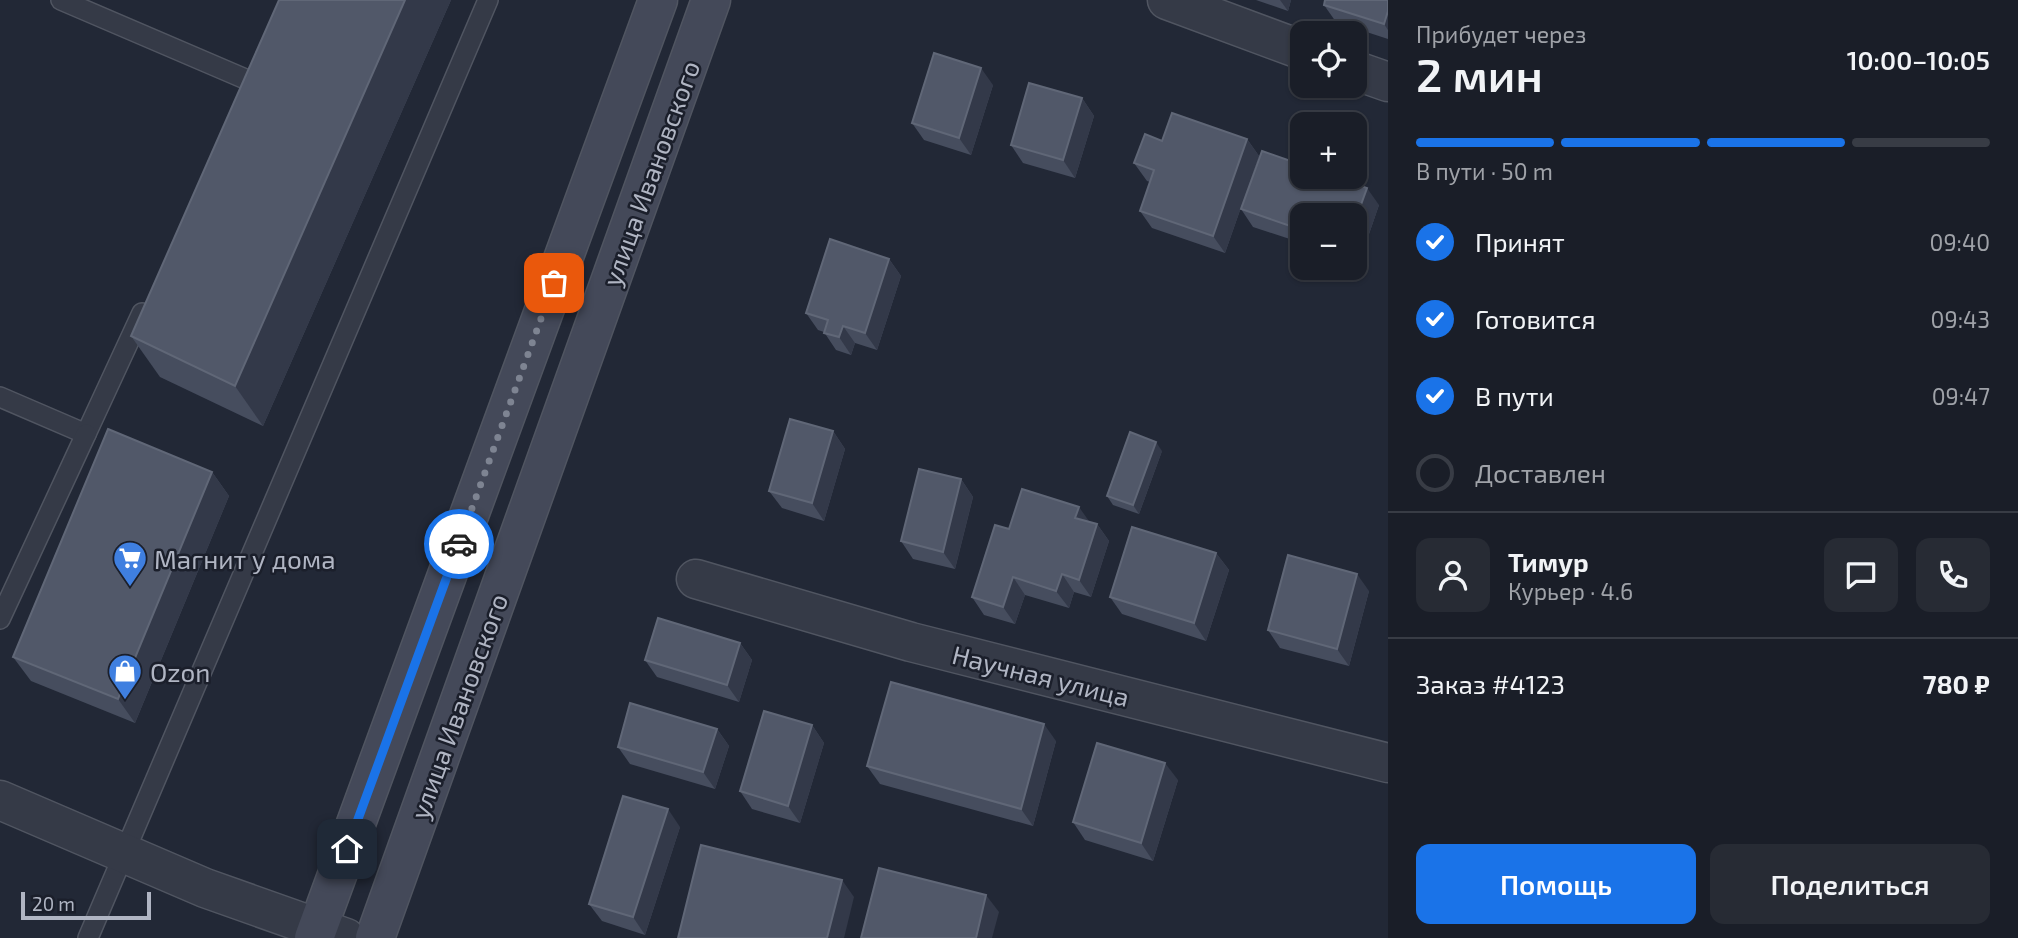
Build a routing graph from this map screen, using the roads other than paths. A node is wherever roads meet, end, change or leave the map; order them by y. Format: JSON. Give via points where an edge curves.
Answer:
{"nodes":[{"id":1,"x":61,"y":0,"type":"edge"},
{"id":2,"x":488,"y":0,"type":"edge"},
{"id":3,"x":658,"y":0,"type":"edge"},
{"id":4,"x":712,"y":0,"type":"edge"},
{"id":5,"x":1167,"y":0,"type":"edge"},
{"id":6,"x":1290,"y":46,"type":"edge"},
{"id":7,"x":260,"y":58,"type":"edge"},
{"id":8,"x":1367,"y":75,"type":"edge"},
{"id":9,"x":1388,"y":82,"type":"edge"},
{"id":10,"x":150,"y":295,"type":"edge"},
{"id":11,"x":0,"y":397,"type":"edge"},
{"id":12,"x":86,"y":434,"type":"junction"},
{"id":13,"x":696,"y":579,"type":"dead end"},
{"id":14,"x":0,"y":620,"type":"edge"},
{"id":15,"x":1388,"y":763,"type":"edge"},
{"id":16,"x":0,"y":800,"type":"edge"},
{"id":17,"x":124,"y":856,"type":"junction"},
{"id":18,"x":327,"y":934,"type":"edge"},
{"id":19,"x":88,"y":938,"type":"edge"},
{"id":20,"x":375,"y":938,"type":"edge"}],
"edges":[{"from":1,"to":7,"type":"lane","via":[[247,87]]},
{"from":2,"to":17,"type":"lane"},
{"from":3,"to":18,"type":"street","name":"улица Ивановского"},
{"from":4,"to":20,"type":"street","name":"улица Ивановского"},
{"from":5,"to":6,"type":"street"},
{"from":8,"to":9,"type":"street"},
{"from":10,"to":12,"type":"lane"},
{"from":11,"to":12,"type":"lane"},
{"from":12,"to":14,"type":"lane"},
{"from":13,"to":15,"type":"street","name":"Научная улица","via":[[911,642]]},
{"from":16,"to":17,"type":"street"},
{"from":17,"to":18,"type":"street"},
{"from":17,"to":19,"type":"lane"}]}
